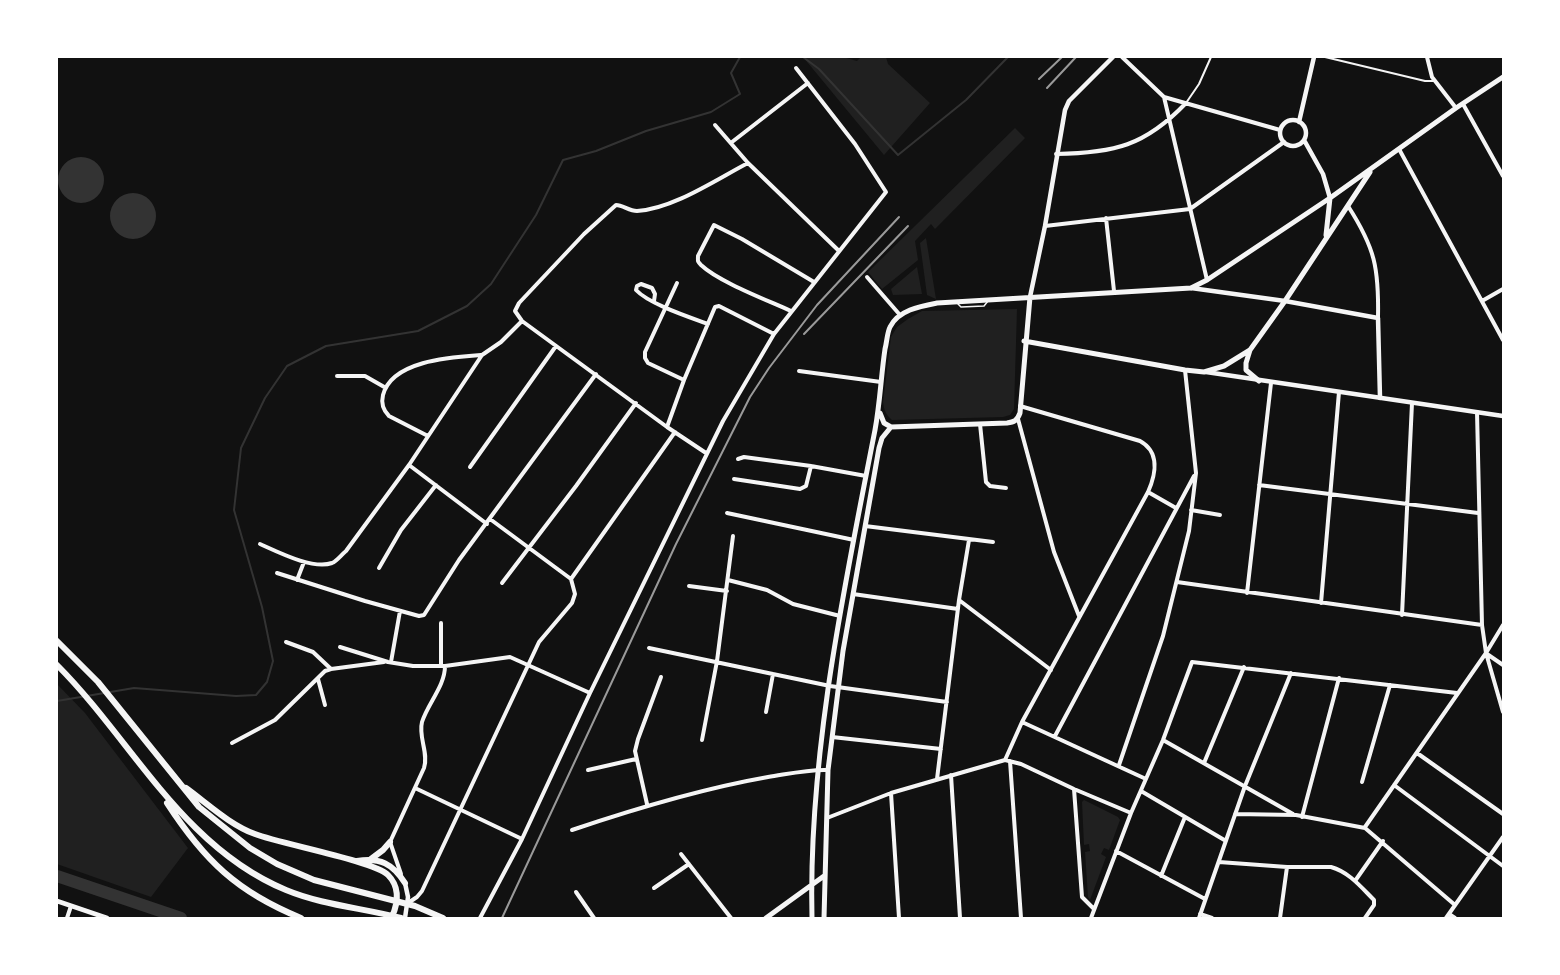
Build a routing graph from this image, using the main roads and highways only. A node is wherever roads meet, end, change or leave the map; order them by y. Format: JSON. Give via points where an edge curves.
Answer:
{"nodes":[{"id":1,"x":1113,"y":57,"type":"edge"},
{"id":2,"x":1314,"y":57,"type":"edge"},
{"id":3,"x":1503,"y":77,"type":"edge"},
{"id":4,"x":1299,"y":122,"type":"junction"},
{"id":5,"x":1304,"y":140,"type":"junction"},
{"id":6,"x":1372,"y":168,"type":"junction"},
{"id":7,"x":1330,"y":198,"type":"junction"},
{"id":8,"x":1326,"y":238,"type":"junction"},
{"id":9,"x":1191,"y":288,"type":"junction"},
{"id":10,"x":1030,"y":297,"type":"junction"},
{"id":11,"x":1286,"y":301,"type":"junction"},
{"id":12,"x":1024,"y":341,"type":"junction"},
{"id":13,"x":1251,"y":350,"type":"junction"},
{"id":14,"x":1204,"y":372,"type":"junction"},
{"id":15,"x":1258,"y":381,"type":"junction"},
{"id":16,"x":1380,"y":398,"type":"junction"},
{"id":17,"x":879,"y":406,"type":"junction"},
{"id":18,"x":1503,"y":416,"type":"edge"},
{"id":19,"x":891,"y":427,"type":"junction"},
{"id":20,"x":57,"y":641,"type":"edge"},
{"id":21,"x":57,"y":665,"type":"edge"},
{"id":22,"x":176,"y":780,"type":"junction"},
{"id":23,"x":157,"y":787,"type":"junction"},
{"id":24,"x":390,"y":842,"type":"road end"},
{"id":25,"x":371,"y":859,"type":"junction"},
{"id":26,"x":354,"y":861,"type":"junction"},
{"id":27,"x":824,"y":876,"type":"junction"},
{"id":28,"x":405,"y":883,"type":"joint"},
{"id":29,"x":812,"y":884,"type":"junction"},
{"id":30,"x":57,"y":901,"type":"edge"},
{"id":31,"x":103,"y":917,"type":"edge"},
{"id":32,"x":300,"y":918,"type":"edge"},
{"id":33,"x":391,"y":918,"type":"edge"},
{"id":34,"x":403,"y":918,"type":"edge"},
{"id":35,"x":443,"y":918,"type":"edge"},
{"id":36,"x":766,"y":918,"type":"edge"},
{"id":37,"x":812,"y":918,"type":"edge"},
{"id":38,"x":824,"y":918,"type":"edge"}],
"edges":[{"from":1,"to":10,"type":"main road","via":[[1067,105]]},
{"from":2,"to":4,"type":"main road"},
{"from":3,"to":6,"type":"main road"},
{"from":4,"to":5,"type":"main road","via":[[1305,130]]},
{"from":4,"to":5,"type":"main road","via":[[1288,121],[1280,130],[1281,139],[1294,146]]},
{"from":5,"to":7,"type":"main road","via":[[1323,174]]},
{"from":6,"to":7,"type":"main road"},
{"from":6,"to":8,"type":"main road"},
{"from":7,"to":8,"type":"main road"},
{"from":7,"to":9,"type":"main road"},
{"from":8,"to":11,"type":"main road"},
{"from":9,"to":10,"type":"main road"},
{"from":9,"to":11,"type":"main road"},
{"from":10,"to":12,"type":"main road"},
{"from":10,"to":17,"type":"main road","via":[[918,306],[900,316],[889,329]]},
{"from":11,"to":13,"type":"main road"},
{"from":11,"to":16,"type":"main road","via":[[1378,318]]},
{"from":12,"to":14,"type":"main road"},
{"from":12,"to":19,"type":"main road","via":[[1018,419]]},
{"from":13,"to":14,"type":"main road","via":[[1230,364]]},
{"from":13,"to":15,"type":"main road","via":[[1246,370]]},
{"from":14,"to":15,"type":"main road"},
{"from":15,"to":16,"type":"main road"},
{"from":16,"to":18,"type":"main road"},
{"from":17,"to":19,"type":"main road","via":[[881,419]]},
{"from":17,"to":29,"type":"main road","via":[[830,686],[819,770]]},
{"from":19,"to":27,"type":"main road","via":[[880,442],[838,687],[828,770]]},
{"from":20,"to":22,"type":"highway","via":[[98,682]]},
{"from":21,"to":23,"type":"highway","via":[[99,710]]},
{"from":22,"to":26,"type":"highway","via":[[253,833]]},
{"from":22,"to":35,"type":"highway","via":[[215,822],[276,864],[322,883],[406,904]]},
{"from":23,"to":32,"type":"highway","via":[[206,856],[272,906]]},
{"from":23,"to":34,"type":"highway","via":[[216,846],[271,883],[309,898]]},
{"from":24,"to":25,"type":"highway"},
{"from":25,"to":26,"type":"highway"},
{"from":25,"to":28,"type":"highway","via":[[391,865]]},
{"from":26,"to":33,"type":"highway","via":[[387,874],[395,885],[397,906]]},
{"from":27,"to":29,"type":"main road"},
{"from":27,"to":38,"type":"main road"},
{"from":28,"to":34,"type":"main road","via":[[408,903]]},
{"from":29,"to":36,"type":"main road"},
{"from":29,"to":37,"type":"main road"},
{"from":30,"to":31,"type":"main road"}]}
